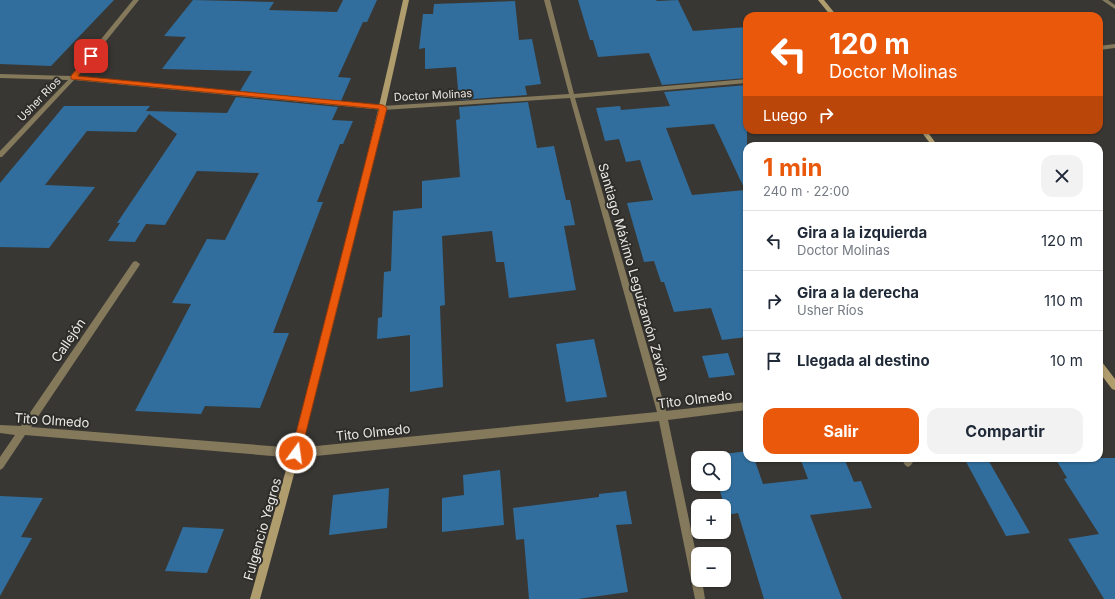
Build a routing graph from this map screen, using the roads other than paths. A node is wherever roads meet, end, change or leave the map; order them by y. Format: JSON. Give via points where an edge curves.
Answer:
{"nodes":[{"id":1,"x":136,"y":0,"type":"edge"},
{"id":2,"x":406,"y":0,"type":"edge"},
{"id":3,"x":547,"y":0,"type":"edge"},
{"id":4,"x":821,"y":0,"type":"edge"},
{"id":5,"x":1105,"y":0,"type":"edge"},
{"id":6,"x":1115,"y":7,"type":"edge"},
{"id":7,"x":831,"y":12,"type":"edge"},
{"id":8,"x":1115,"y":46,"type":"edge"},
{"id":9,"x":1103,"y":48,"type":"edge"},
{"id":10,"x":0,"y":76,"type":"edge"},
{"id":11,"x":73,"y":78,"type":"junction"},
{"id":12,"x":743,"y":81,"type":"edge"},
{"id":13,"x":572,"y":96,"type":"junction"},
{"id":14,"x":383,"y":108,"type":"junction"},
{"id":15,"x":0,"y":154,"type":"edge"},
{"id":16,"x":136,"y":264,"type":"dead end"},
{"id":17,"x":1103,"y":370,"type":"edge"},
{"id":18,"x":1115,"y":386,"type":"edge"},
{"id":19,"x":743,"y":406,"type":"edge"},
{"id":20,"x":663,"y":416,"type":"junction"},
{"id":21,"x":0,"y":429,"type":"edge"},
{"id":22,"x":23,"y":430,"type":"junction"},
{"id":23,"x":296,"y":453,"type":"junction"},
{"id":24,"x":0,"y":465,"type":"edge"},
{"id":25,"x":255,"y":599,"type":"edge"},
{"id":26,"x":700,"y":599,"type":"edge"}],
"edges":[{"from":1,"to":11,"type":"street","name":"Usher Ríos"},
{"from":2,"to":14,"type":"street","name":"Fulgencio Yegros"},
{"from":3,"to":13,"type":"street","name":"Santiago Máximo Leguizamón Zaván"},
{"from":4,"to":7,"type":"street"},
{"from":5,"to":6,"type":"street"},
{"from":8,"to":9,"type":"street"},
{"from":10,"to":11,"type":"street","name":"Doctor Molinas"},
{"from":11,"to":14,"type":"street","name":"Doctor Molinas"},
{"from":11,"to":15,"type":"street","name":"Usher Ríos"},
{"from":12,"to":13,"type":"street","name":"Doctor Molinas"},
{"from":13,"to":14,"type":"street","name":"Doctor Molinas"},
{"from":13,"to":20,"type":"street","name":"Santiago Máximo Leguizamón Zaván"},
{"from":14,"to":23,"type":"street","name":"Fulgencio Yegros"},
{"from":16,"to":22,"type":"street","name":"Callejón"},
{"from":17,"to":18,"type":"street"},
{"from":19,"to":20,"type":"street","name":"Tito Olmedo"},
{"from":20,"to":23,"type":"street","name":"Tito Olmedo"},
{"from":20,"to":26,"type":"street","name":"Santiago Máximo Leguizamón Zaván"},
{"from":21,"to":22,"type":"street","name":"Tito Olmedo"},
{"from":22,"to":23,"type":"street","name":"Tito Olmedo"},
{"from":22,"to":24,"type":"street","name":"Callejón"},
{"from":23,"to":25,"type":"street","name":"Fulgencio Yegros"}]}
